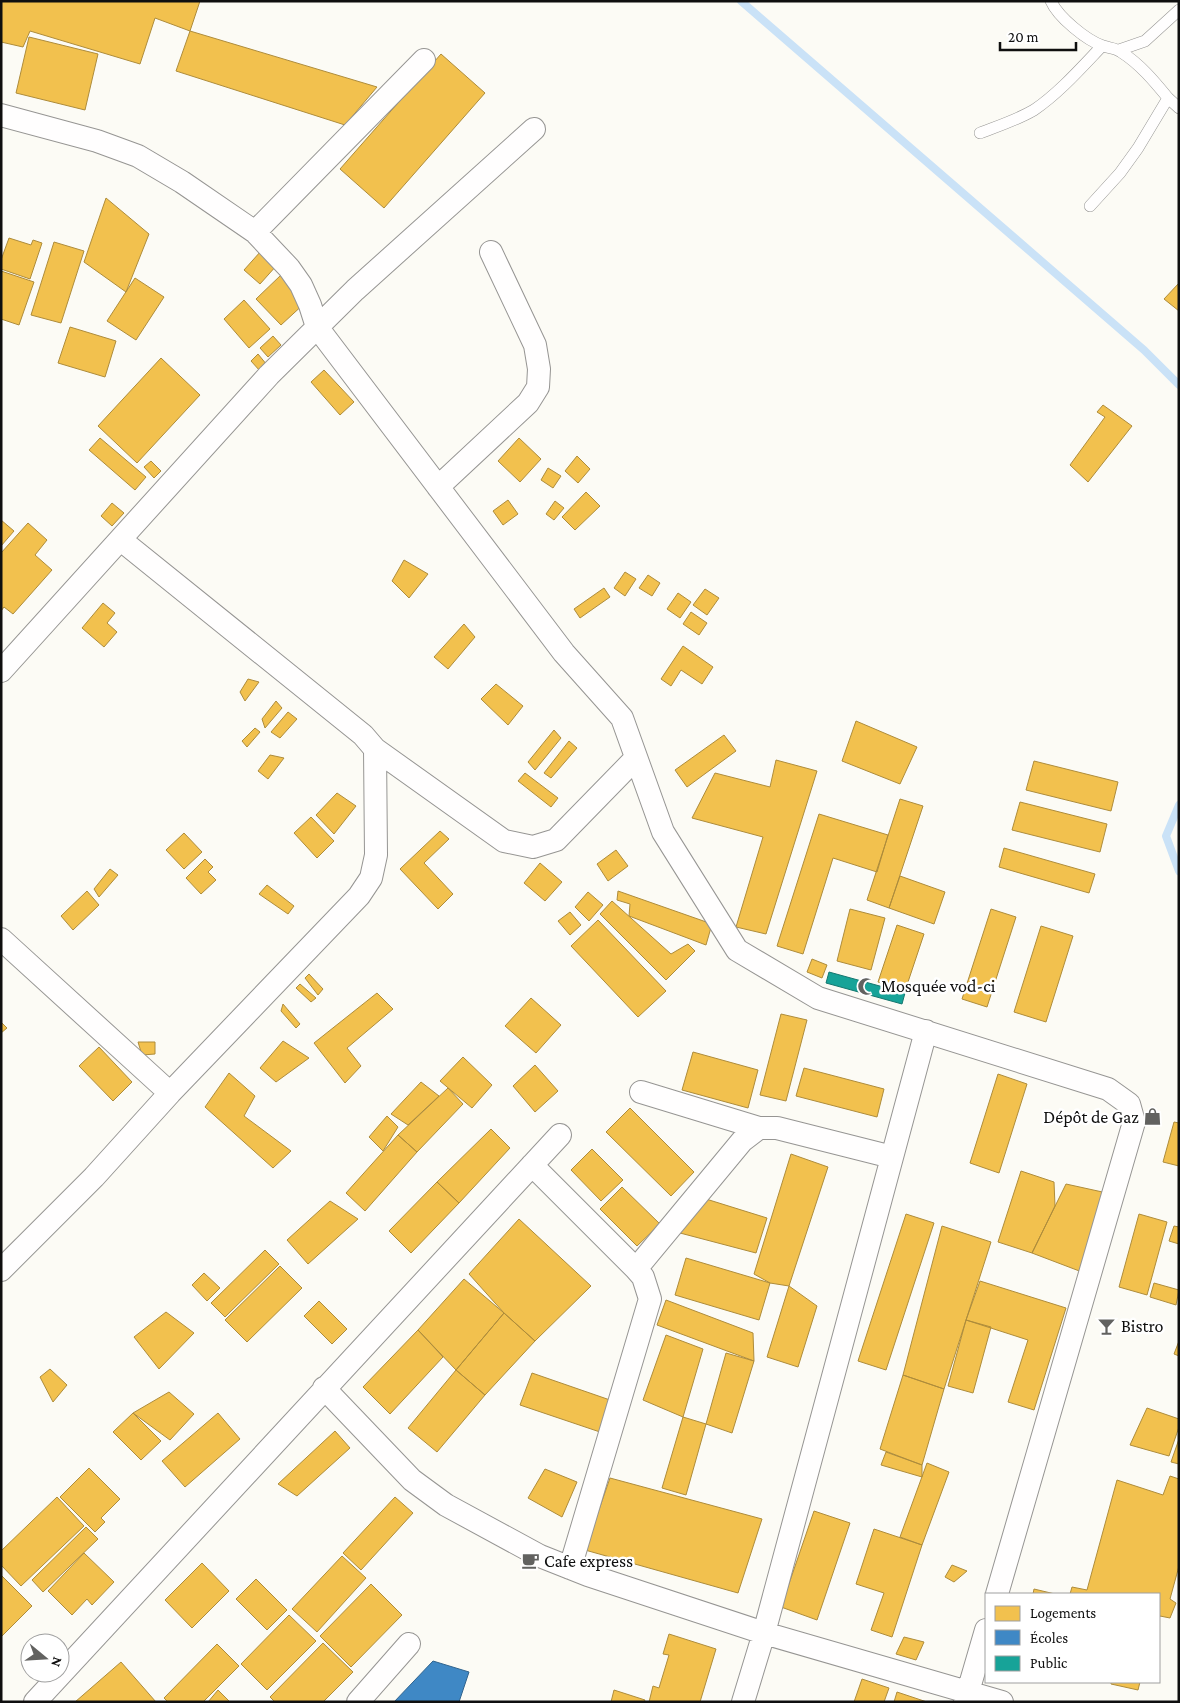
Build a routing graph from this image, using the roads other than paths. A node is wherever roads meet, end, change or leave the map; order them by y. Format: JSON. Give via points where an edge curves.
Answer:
{"nodes":[{"id":1,"x":1051,"y":1,"type":"edge"},
{"id":2,"x":1179,"y":10,"type":"edge"},
{"id":3,"x":1102,"y":46,"type":"junction"},
{"id":4,"x":1119,"y":50,"type":"junction"},
{"id":5,"x":424,"y":60,"type":"dead end"},
{"id":6,"x":1168,"y":98,"type":"junction"},
{"id":7,"x":1179,"y":108,"type":"edge"},
{"id":8,"x":1,"y":115,"type":"edge"},
{"id":9,"x":534,"y":129,"type":"dead end"},
{"id":10,"x":980,"y":133,"type":"dead end"},
{"id":11,"x":1090,"y":206,"type":"dead end"},
{"id":12,"x":255,"y":232,"type":"junction"},
{"id":13,"x":491,"y":252,"type":"dead end"},
{"id":14,"x":317,"y":328,"type":"junction"},
{"id":15,"x":438,"y":487,"type":"junction"},
{"id":16,"x":121,"y":540,"type":"junction"},
{"id":17,"x":1,"y":671,"type":"edge"},
{"id":18,"x":376,"y":749,"type":"junction"},
{"id":19,"x":636,"y":758,"type":"junction"},
{"id":20,"x":1,"y":939,"type":"edge"},
{"id":21,"x":926,"y":1031,"type":"junction"},
{"id":22,"x":641,"y":1092,"type":"dead end"},
{"id":23,"x":170,"y":1093,"type":"junction"},
{"id":24,"x":759,"y":1128,"type":"junction"},
{"id":25,"x":560,"y":1135,"type":"dead end"},
{"id":26,"x":892,"y":1158,"type":"junction"},
{"id":27,"x":532,"y":1165,"type":"junction"},
{"id":28,"x":636,"y":1269,"type":"junction"},
{"id":29,"x":1,"y":1270,"type":"edge"},
{"id":30,"x":324,"y":1388,"type":"junction"},
{"id":31,"x":570,"y":1568,"type":"junction"},
{"id":32,"x":997,"y":1593,"type":"edge"},
{"id":33,"x":764,"y":1633,"type":"junction"},
{"id":34,"x":985,"y":1634,"type":"edge"},
{"id":35,"x":409,"y":1644,"type":"dead end"},
{"id":36,"x":967,"y":1697,"type":"edge"},
{"id":37,"x":35,"y":1702,"type":"edge"},
{"id":38,"x":358,"y":1702,"type":"edge"},
{"id":39,"x":743,"y":1702,"type":"edge"},
{"id":40,"x":1002,"y":1702,"type":"edge"}],
"edges":[{"from":1,"to":3,"type":"lane","via":[[1068,22]]},
{"from":2,"to":4,"type":"lane","via":[[1145,41]]},
{"from":3,"to":4,"type":"lane"},
{"from":3,"to":10,"type":"lane","via":[[1055,93],[1034,109]]},
{"from":4,"to":6,"type":"lane","via":[[1138,63]]},
{"from":5,"to":12,"type":"street"},
{"from":6,"to":7,"type":"lane"},
{"from":6,"to":11,"type":"lane","via":[[1125,167]]},
{"from":8,"to":12,"type":"street","via":[[97,141],[138,156]]},
{"from":9,"to":14,"type":"street"},
{"from":12,"to":14,"type":"street","via":[[301,285]]},
{"from":13,"to":15,"type":"street","via":[[535,345],[538,387],[528,403]]},
{"from":14,"to":15,"type":"street"},
{"from":14,"to":16,"type":"street","via":[[269,375]]},
{"from":15,"to":19,"type":"street","via":[[564,654],[622,718]]},
{"from":16,"to":17,"type":"street"},
{"from":16,"to":18,"type":"street","via":[[363,735]]},
{"from":18,"to":19,"type":"street","via":[[504,840],[533,847],[556,840]]},
{"from":18,"to":23,"type":"street","via":[[376,855],[371,878],[346,910]]},
{"from":19,"to":21,"type":"street","via":[[663,832],[737,950],[818,998]]},
{"from":20,"to":23,"type":"street"},
{"from":21,"to":26,"type":"street"},
{"from":21,"to":32,"type":"street","via":[[1108,1089],[1129,1104],[1134,1122]]},
{"from":22,"to":24,"type":"street"},
{"from":23,"to":29,"type":"street","via":[[94,1177]]},
{"from":24,"to":26,"type":"street","via":[[777,1128]]},
{"from":24,"to":28,"type":"street","via":[[742,1141]]},
{"from":25,"to":27,"type":"street"},
{"from":26,"to":33,"type":"street"},
{"from":27,"to":28,"type":"street"},
{"from":27,"to":30,"type":"street"},
{"from":28,"to":31,"type":"street","via":[[643,1276],[650,1299]]},
{"from":30,"to":31,"type":"street","via":[[412,1480],[446,1505],[540,1556]]},
{"from":30,"to":37,"type":"street"},
{"from":31,"to":33,"type":"street"},
{"from":33,"to":36,"type":"street"},
{"from":33,"to":39,"type":"street"},
{"from":34,"to":36,"type":"street"},
{"from":35,"to":38,"type":"street"},
{"from":36,"to":40,"type":"street"}]}
